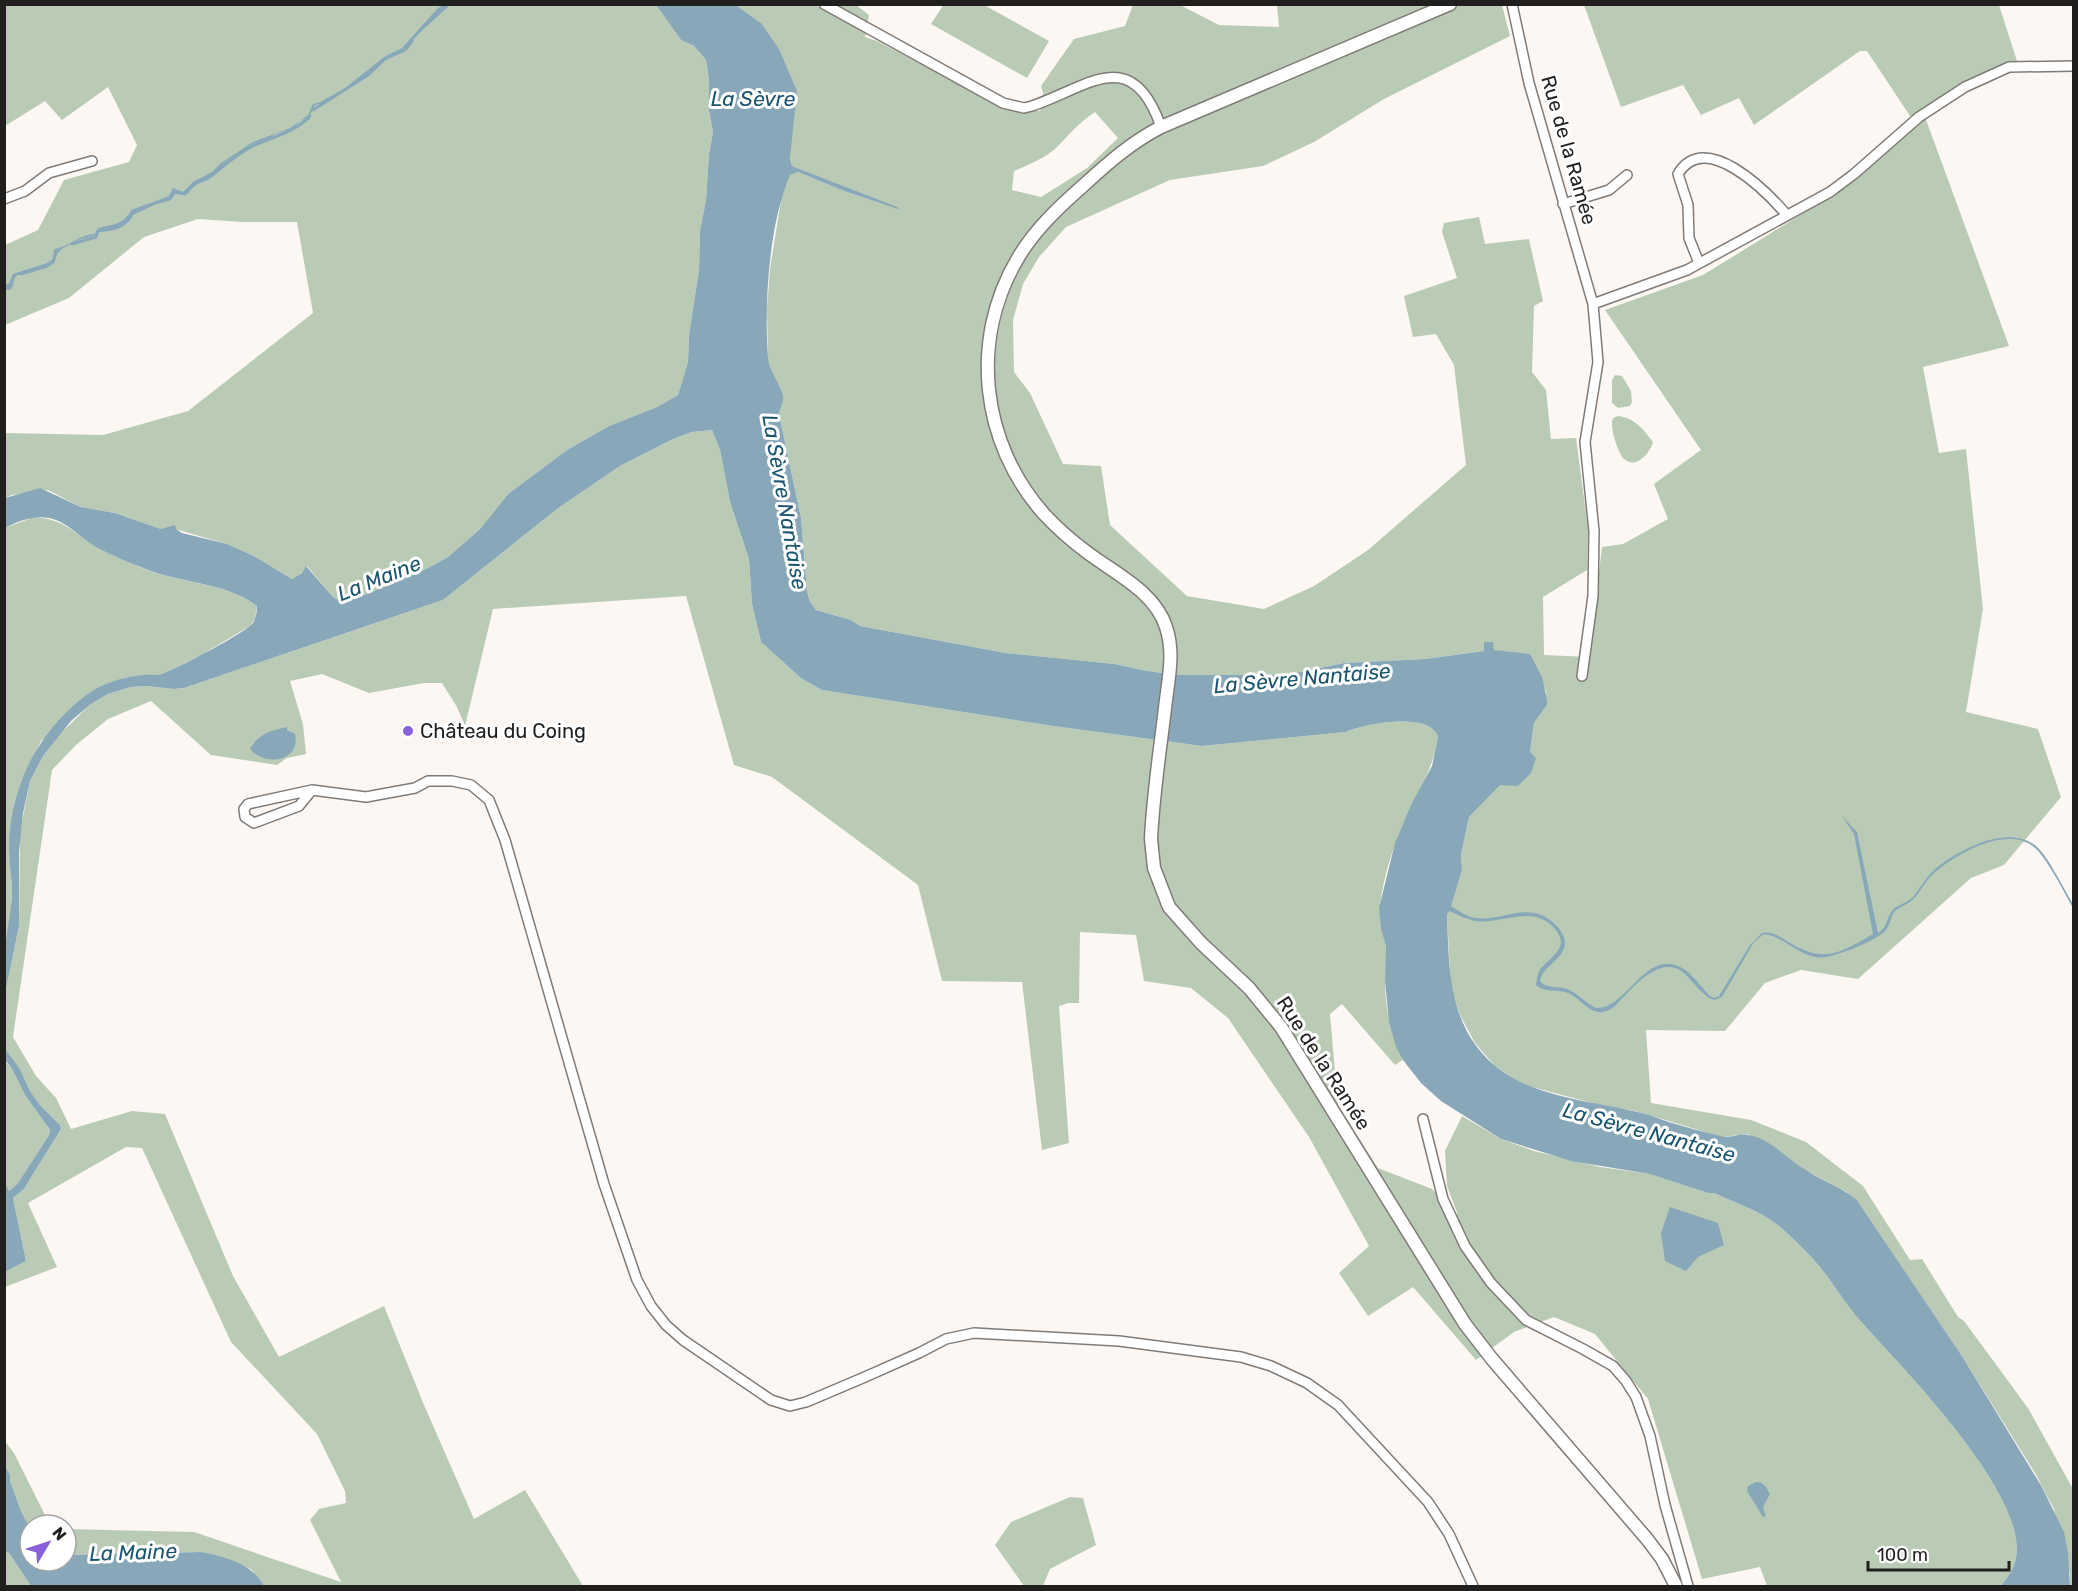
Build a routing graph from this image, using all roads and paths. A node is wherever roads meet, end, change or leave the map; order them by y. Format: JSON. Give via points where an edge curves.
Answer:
{"nodes":[{"id":1,"x":824,"y":4,"type":"edge"},
{"id":2,"x":1450,"y":4,"type":"edge"},
{"id":3,"x":1512,"y":4,"type":"edge"},
{"id":4,"x":2073,"y":66,"type":"edge"},
{"id":5,"x":1161,"y":127,"type":"junction"},
{"id":6,"x":92,"y":161,"type":"dead end"},
{"id":7,"x":1627,"y":175,"type":"dead end"},
{"id":8,"x":4,"y":199,"type":"edge"},
{"id":9,"x":1563,"y":204,"type":"junction"},
{"id":10,"x":1786,"y":214,"type":"junction"},
{"id":11,"x":1699,"y":263,"type":"junction"},
{"id":12,"x":1593,"y":304,"type":"junction"},
{"id":13,"x":1582,"y":676,"type":"dead end"},
{"id":14,"x":312,"y":790,"type":"junction"},
{"id":15,"x":1424,"y":1119,"type":"dead end"},
{"id":16,"x":1473,"y":1587,"type":"edge"},
{"id":17,"x":1676,"y":1587,"type":"edge"},
{"id":18,"x":1688,"y":1587,"type":"edge"}],
"edges":[{"from":1,"to":5,"type":"street","via":[[1003,103],[1024,108],[1090,81],[1125,79],[1142,90]]},
{"from":2,"to":5,"type":"main road","name":"Rue de la Ramée"},
{"from":3,"to":9,"type":"street","name":"Rue de la Ramée","via":[[1529,83]]},
{"from":4,"to":10,"type":"street","via":[[2009,67],[1965,87],[1919,117],[1830,192]]},
{"from":5,"to":17,"type":"main road","name":"Rue de la Ramée","via":[[1113,158],[1047,220],[1010,273],[991,325],[987,371],[994,424],[1007,461],[1062,533],[1153,603],[1166,626],[1171,659],[1151,847],[1154,868],[1169,907],[1249,988],[1281,1027],[1465,1324],[1647,1539]]},
{"from":6,"to":8,"type":"street","via":[[49,173],[25,191]]},
{"from":7,"to":9,"type":"street","via":[[1609,190]]},
{"from":9,"to":12,"type":"street","name":"Rue de la Ramée"},
{"from":10,"to":11,"type":"street"},
{"from":10,"to":11,"type":"street","via":[[1742,172],[1713,158],[1695,160],[1678,174],[1688,205],[1689,238]]},
{"from":11,"to":12,"type":"street"},
{"from":12,"to":13,"type":"street","name":"Rue de la Ramée","via":[[1598,362],[1585,442],[1594,531],[1593,596]]},
{"from":14,"to":14,"type":"street","via":[[248,804],[245,817],[254,823],[299,806]]},
{"from":14,"to":16,"type":"street","via":[[366,796],[415,788],[428,781],[452,781],[471,785],[489,800],[505,840],[604,1184],[637,1280],[651,1306],[683,1340],[771,1400],[790,1407],[946,1339],[974,1333],[1119,1341],[1241,1357],[1271,1366],[1338,1404],[1428,1502],[1449,1534]]},
{"from":15,"to":18,"type":"street","via":[[1443,1199],[1465,1246],[1491,1283],[1526,1320],[1613,1366],[1636,1397],[1650,1436]]}]}
